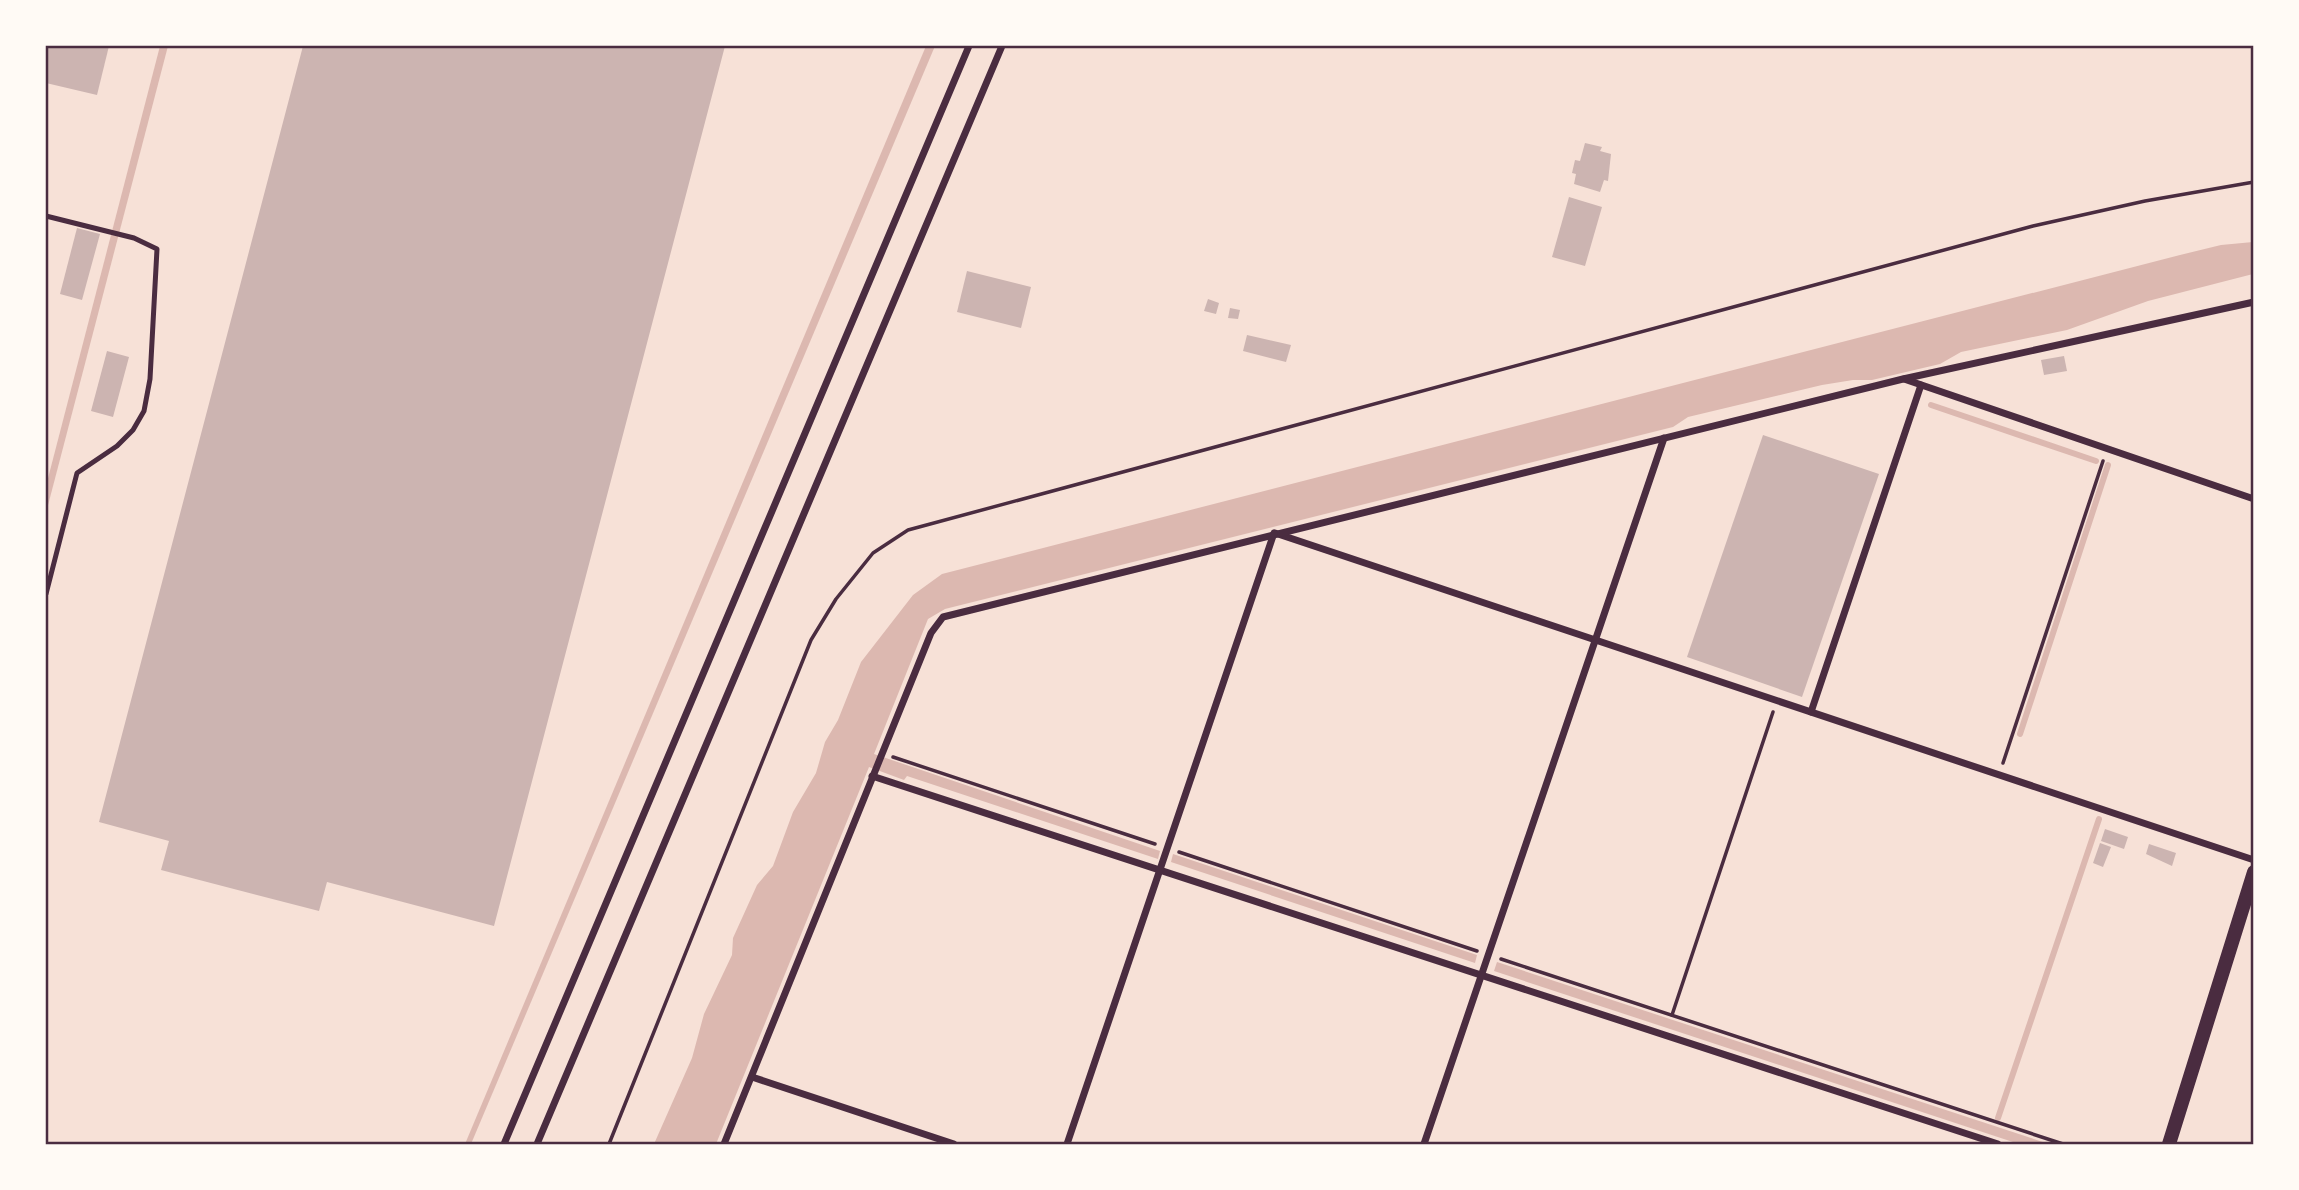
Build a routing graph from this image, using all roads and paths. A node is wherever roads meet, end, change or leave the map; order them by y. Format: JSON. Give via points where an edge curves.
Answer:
{"nodes":[{"id":1,"x":969,"y":46,"type":"edge"},
{"id":2,"x":1002,"y":46,"type":"edge"},
{"id":3,"x":2253,"y":182,"type":"edge"},
{"id":4,"x":46,"y":216,"type":"edge"},
{"id":5,"x":2253,"y":302,"type":"edge"},
{"id":6,"x":1903,"y":379,"type":"junction"},
{"id":7,"x":1921,"y":385,"type":"junction"},
{"id":8,"x":1664,"y":438,"type":"junction"},
{"id":9,"x":2107,"y":449,"type":"junction"},
{"id":10,"x":2253,"y":499,"type":"edge"},
{"id":11,"x":1274,"y":533,"type":"junction"},
{"id":12,"x":46,"y":594,"type":"edge"},
{"id":13,"x":1593,"y":639,"type":"junction"},
{"id":14,"x":1777,"y":701,"type":"junction"},
{"id":15,"x":1811,"y":712,"type":"junction"},
{"id":16,"x":881,"y":753,"type":"junction"},
{"id":17,"x":873,"y":773,"type":"junction"},
{"id":18,"x":1998,"y":775,"type":"junction"},
{"id":19,"x":1168,"y":849,"type":"junction"},
{"id":20,"x":2253,"y":860,"type":"edge"},
{"id":21,"x":1160,"y":870,"type":"junction"},
{"id":22,"x":2253,"y":872,"type":"edge"},
{"id":23,"x":1488,"y":955,"type":"junction"},
{"id":24,"x":1481,"y":975,"type":"junction"},
{"id":25,"x":1672,"y":1015,"type":"junction"},
{"id":26,"x":752,"y":1077,"type":"junction"},
{"id":27,"x":504,"y":1144,"type":"edge"},
{"id":28,"x":537,"y":1144,"type":"edge"},
{"id":29,"x":608,"y":1144,"type":"edge"},
{"id":30,"x":724,"y":1144,"type":"edge"},
{"id":31,"x":954,"y":1144,"type":"edge"},
{"id":32,"x":1067,"y":1144,"type":"edge"},
{"id":33,"x":1424,"y":1144,"type":"edge"},
{"id":34,"x":1998,"y":1144,"type":"edge"},
{"id":35,"x":2063,"y":1144,"type":"edge"},
{"id":36,"x":2169,"y":1144,"type":"edge"}],
"edges":[{"from":1,"to":27,"type":"street"},
{"from":2,"to":28,"type":"street"},
{"from":3,"to":29,"type":"path","via":[[2033,226],[908,530],[873,554],[836,599],[811,640]]},
{"from":4,"to":12,"type":"lane","via":[[157,249],[144,411],[117,446],[77,473]]},
{"from":5,"to":6,"type":"street"},
{"from":6,"to":7,"type":"street"},
{"from":6,"to":8,"type":"street"},
{"from":7,"to":9,"type":"street"},
{"from":7,"to":15,"type":"street"},
{"from":8,"to":11,"type":"street"},
{"from":8,"to":13,"type":"street"},
{"from":9,"to":10,"type":"street"},
{"from":9,"to":18,"type":"path"},
{"from":11,"to":13,"type":"street"},
{"from":11,"to":16,"type":"street","via":[[943,617],[931,633]]},
{"from":11,"to":19,"type":"street"},
{"from":13,"to":14,"type":"street"},
{"from":13,"to":23,"type":"street"},
{"from":14,"to":15,"type":"street"},
{"from":14,"to":25,"type":"path"},
{"from":15,"to":18,"type":"street"},
{"from":16,"to":17,"type":"street"},
{"from":16,"to":19,"type":"path"},
{"from":17,"to":21,"type":"street"},
{"from":17,"to":26,"type":"street"},
{"from":18,"to":20,"type":"street"},
{"from":19,"to":21,"type":"street"},
{"from":19,"to":23,"type":"path"},
{"from":21,"to":24,"type":"street"},
{"from":21,"to":32,"type":"street"},
{"from":22,"to":36,"type":"main road"},
{"from":23,"to":24,"type":"street"},
{"from":23,"to":25,"type":"path"},
{"from":24,"to":33,"type":"street"},
{"from":24,"to":34,"type":"street"},
{"from":25,"to":35,"type":"path"},
{"from":26,"to":30,"type":"street"},
{"from":26,"to":31,"type":"street"}]}
